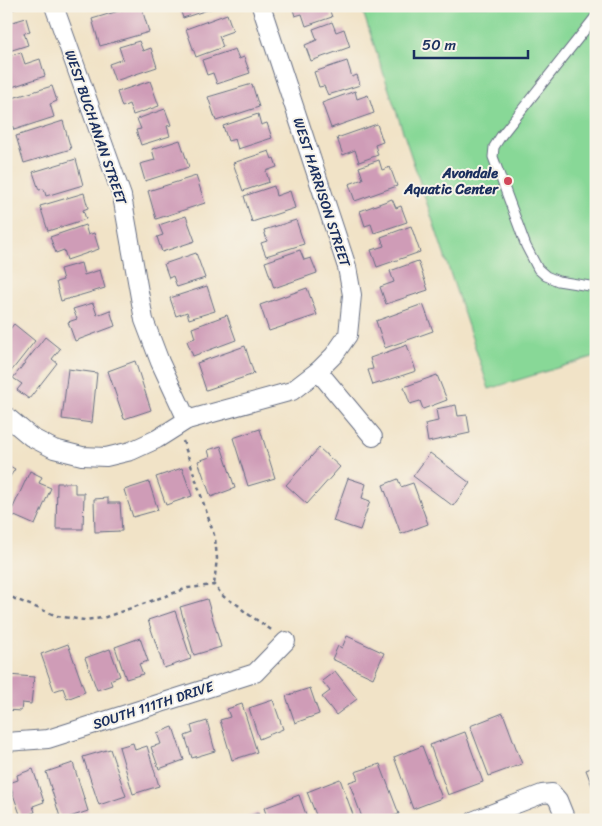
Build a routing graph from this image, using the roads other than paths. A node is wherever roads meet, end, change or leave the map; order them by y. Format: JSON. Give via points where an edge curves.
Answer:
{"nodes":[{"id":1,"x":54,"y":6,"type":"edge"},
{"id":2,"x":261,"y":6,"type":"edge"},
{"id":3,"x":596,"y":16,"type":"edge"},
{"id":4,"x":596,"y":287,"type":"edge"},
{"id":5,"x":318,"y":371,"type":"junction"},
{"id":6,"x":6,"y":416,"type":"edge"},
{"id":7,"x":182,"y":423,"type":"junction"},
{"id":8,"x":373,"y":437,"type":"dead end"},
{"id":9,"x":286,"y":641,"type":"road end"},
{"id":10,"x":6,"y":742,"type":"edge"},
{"id":11,"x":475,"y":820,"type":"edge"},
{"id":12,"x":566,"y":820,"type":"edge"}],
"edges":[{"from":1,"to":7,"type":"street","name":"WEST BUCHANAN STREET","via":[[122,196],[144,320]]},
{"from":2,"to":5,"type":"street","name":"WEST HARRISON STREET","via":[[347,267],[352,295],[348,335]]},
{"from":3,"to":4,"type":"lane","via":[[501,136],[494,147],[493,157],[526,246],[538,269],[558,281]]},
{"from":5,"to":7,"type":"street","name":"WEST HARRISON STREET","via":[[292,391]]},
{"from":5,"to":8,"type":"street"},
{"from":6,"to":7,"type":"street","name":"WEST HARRISON STREET","via":[[31,437],[54,449],[82,456],[106,457],[132,451]]},
{"from":9,"to":10,"type":"street","name":"SOUTH 111TH DRIVE","via":[[255,673],[48,739]]},
{"from":11,"to":12,"type":"street","via":[[552,793]]}]}
